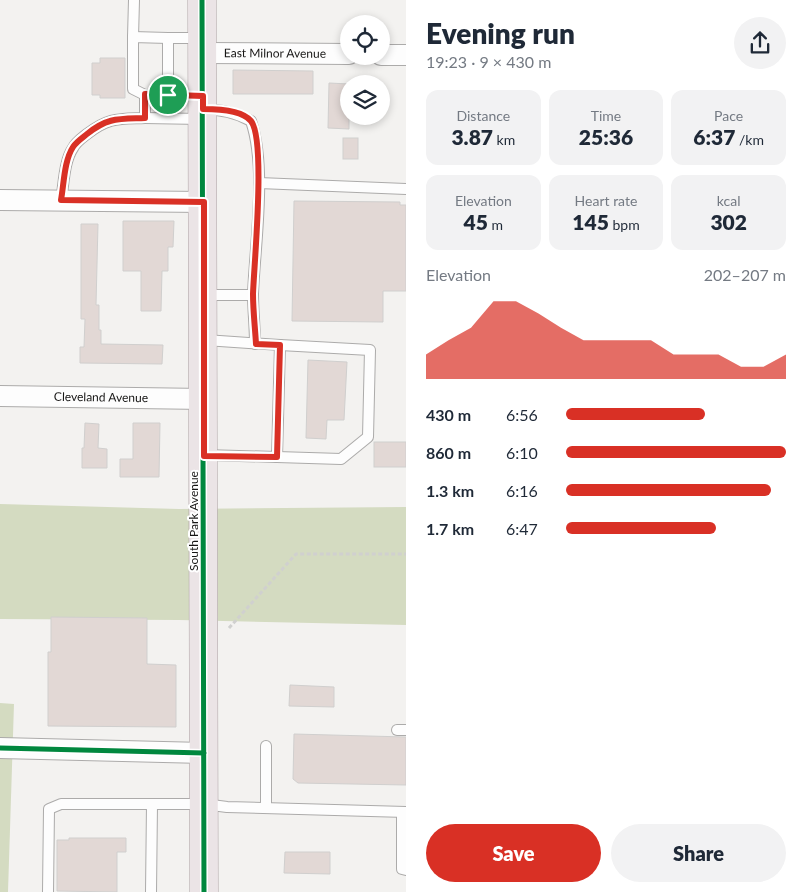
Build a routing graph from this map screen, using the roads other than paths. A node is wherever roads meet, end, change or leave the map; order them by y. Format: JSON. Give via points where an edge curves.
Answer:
{"nodes":[{"id":1,"x":134,"y":0,"type":"edge"},
{"id":2,"x":202,"y":0,"type":"edge"},
{"id":3,"x":133,"y":38,"type":"junction"},
{"id":4,"x":168,"y":38,"type":"junction"},
{"id":5,"x":203,"y":46,"type":"junction"},
{"id":6,"x":340,"y":54,"type":"edge"},
{"id":7,"x":390,"y":55,"type":"edge"},
{"id":8,"x":406,"y":55,"type":"edge"},
{"id":9,"x":145,"y":94,"type":"junction"},
{"id":10,"x":168,"y":95,"type":"junction"},
{"id":11,"x":203,"y":108,"type":"junction"},
{"id":12,"x":145,"y":118,"type":"junction"},
{"id":13,"x":259,"y":183,"type":"junction"},
{"id":14,"x":406,"y":189,"type":"edge"},
{"id":15,"x":0,"y":200,"type":"edge"},
{"id":16,"x":61,"y":200,"type":"junction"},
{"id":17,"x":204,"y":202,"type":"junction"},
{"id":18,"x":204,"y":295,"type":"junction"},
{"id":19,"x":253,"y":295,"type":"junction"},
{"id":20,"x":204,"y":340,"type":"junction"},
{"id":21,"x":256,"y":344,"type":"junction"},
{"id":22,"x":280,"y":345,"type":"junction"},
{"id":23,"x":0,"y":396,"type":"edge"},
{"id":24,"x":204,"y":399,"type":"junction"},
{"id":25,"x":204,"y":456,"type":"junction"},
{"id":26,"x":277,"y":457,"type":"junction"},
{"id":27,"x":266,"y":746,"type":"dead end"},
{"id":28,"x":0,"y":748,"type":"edge"},
{"id":29,"x":204,"y":753,"type":"junction"},
{"id":30,"x":152,"y":804,"type":"junction"},
{"id":31,"x":204,"y":804,"type":"junction"},
{"id":32,"x":266,"y":808,"type":"junction"},
{"id":33,"x":404,"y":812,"type":"edge"},
{"id":34,"x":406,"y":870,"type":"edge"},
{"id":35,"x":48,"y":892,"type":"edge"},
{"id":36,"x":151,"y":892,"type":"edge"},
{"id":37,"x":204,"y":892,"type":"edge"}],
"edges":[{"from":1,"to":3,"type":"lane"},
{"from":2,"to":5,"type":"main road","name":"South Park Avenue"},
{"from":3,"to":4,"type":"lane"},
{"from":3,"to":9,"type":"lane","via":[[133,89]]},
{"from":4,"to":5,"type":"lane"},
{"from":4,"to":10,"type":"lane"},
{"from":5,"to":6,"type":"street","name":"East Milnor Avenue"},
{"from":5,"to":11,"type":"main road","name":"South Park Avenue"},
{"from":7,"to":8,"type":"street"},
{"from":9,"to":10,"type":"lane"},
{"from":9,"to":12,"type":"lane"},
{"from":10,"to":11,"type":"lane"},
{"from":11,"to":12,"type":"lane"},
{"from":11,"to":13,"type":"lane","via":[[222,110],[251,121],[256,135]]},
{"from":11,"to":17,"type":"main road","name":"South Park Avenue"},
{"from":12,"to":16,"type":"lane","via":[[105,122],[81,139],[72,148]]},
{"from":13,"to":14,"type":"lane"},
{"from":13,"to":19,"type":"lane"},
{"from":15,"to":16,"type":"street"},
{"from":16,"to":17,"type":"street"},
{"from":17,"to":18,"type":"main road","name":"South Park Avenue"},
{"from":18,"to":19,"type":"lane"},
{"from":18,"to":20,"type":"main road","name":"South Park Avenue"},
{"from":19,"to":21,"type":"lane"},
{"from":20,"to":21,"type":"lane"},
{"from":20,"to":24,"type":"main road","name":"South Park Avenue"},
{"from":21,"to":22,"type":"lane"},
{"from":22,"to":26,"type":"lane"},
{"from":22,"to":26,"type":"lane","via":[[370,350],[368,436],[341,459]]},
{"from":23,"to":24,"type":"street","name":"Cleveland Avenue"},
{"from":24,"to":25,"type":"main road","name":"South Park Avenue"},
{"from":25,"to":26,"type":"lane"},
{"from":25,"to":29,"type":"main road","name":"South Park Avenue"},
{"from":27,"to":32,"type":"lane"},
{"from":28,"to":29,"type":"street"},
{"from":29,"to":31,"type":"main road","name":"South Park Avenue"},
{"from":30,"to":31,"type":"lane"},
{"from":30,"to":35,"type":"lane","via":[[61,804],[49,809]]},
{"from":30,"to":36,"type":"lane"},
{"from":31,"to":32,"type":"lane"},
{"from":31,"to":37,"type":"main road","name":"South Park Avenue"},
{"from":32,"to":33,"type":"lane"},
{"from":33,"to":34,"type":"lane","via":[[402,870]]}]}
